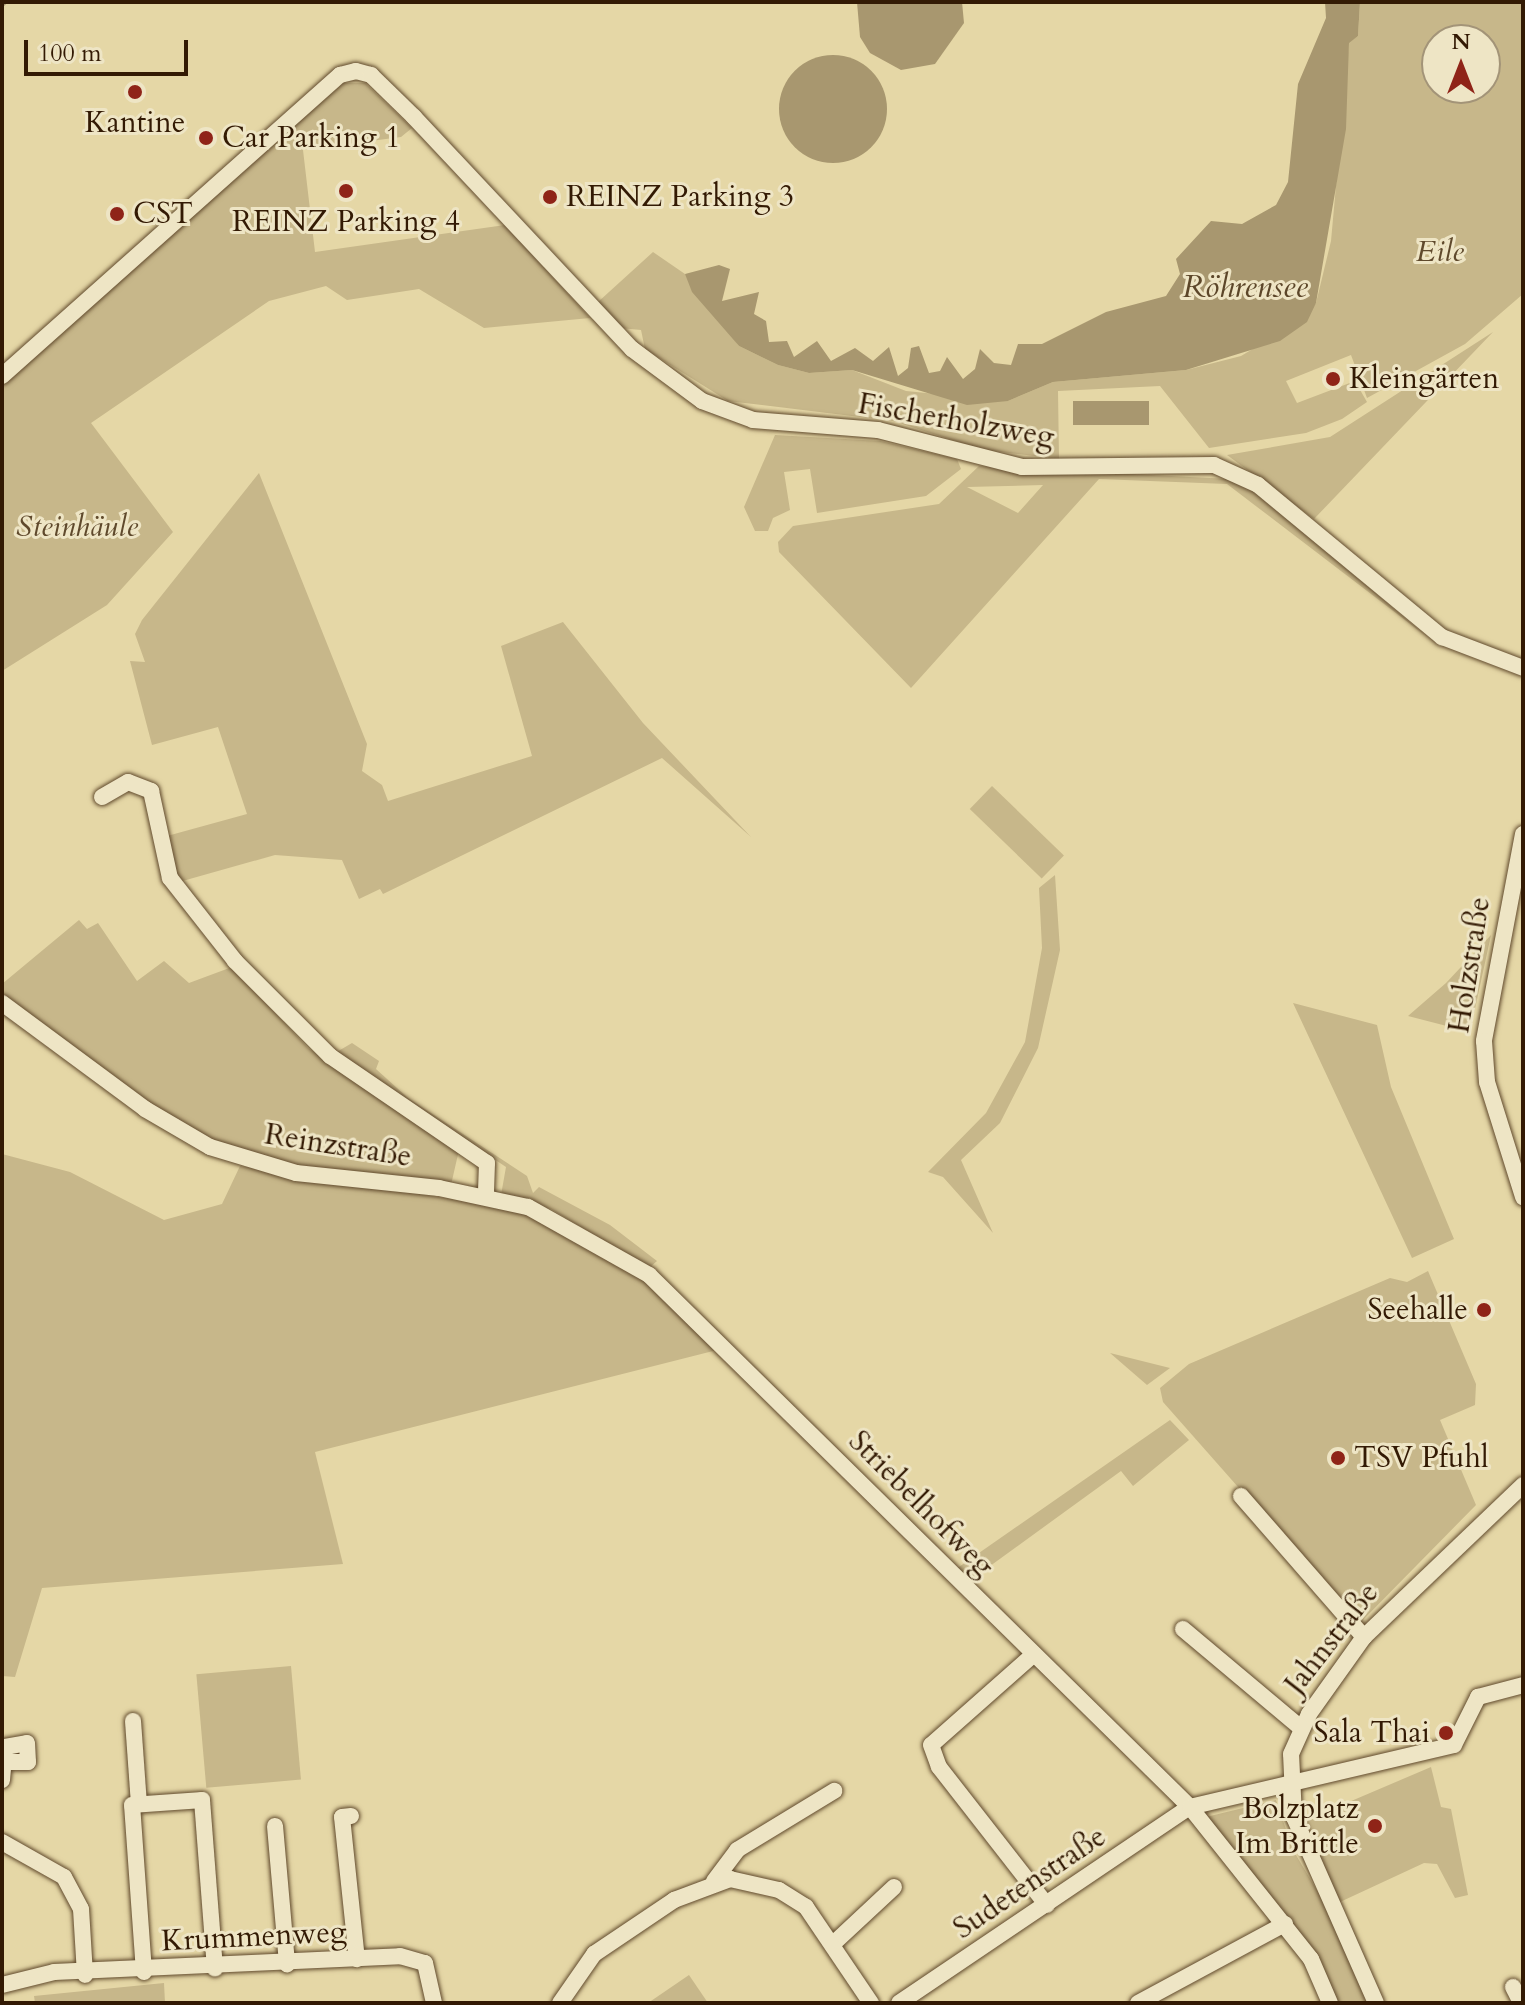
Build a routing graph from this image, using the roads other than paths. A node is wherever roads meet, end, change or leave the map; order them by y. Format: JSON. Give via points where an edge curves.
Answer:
{"nodes":[{"id":1,"x":2,"y":376,"type":"edge"},
{"id":2,"x":1523,"y":668,"type":"edge"},
{"id":3,"x":102,"y":797,"type":"dead end"},
{"id":4,"x":1523,"y":834,"type":"edge"},
{"id":5,"x":2,"y":1003,"type":"edge"},
{"id":6,"x":486,"y":1196,"type":"junction"},
{"id":7,"x":1523,"y":1197,"type":"edge"},
{"id":8,"x":607,"y":1247,"type":"joint"},
{"id":9,"x":1523,"y":1485,"type":"edge"},
{"id":10,"x":1241,"y":1496,"type":"dead end"},
{"id":11,"x":1183,"y":1629,"type":"dead end"},
{"id":12,"x":1364,"y":1637,"type":"junction"},
{"id":13,"x":1034,"y":1654,"type":"junction"},
{"id":14,"x":1523,"y":1685,"type":"edge"},
{"id":15,"x":133,"y":1721,"type":"dead end"},
{"id":16,"x":1301,"y":1728,"type":"junction"},
{"id":17,"x":7,"y":1762,"type":"dead end"},
{"id":18,"x":2,"y":1780,"type":"edge"},
{"id":19,"x":1288,"y":1787,"type":"junction"},
{"id":20,"x":834,"y":1791,"type":"dead end"},
{"id":21,"x":139,"y":1804,"type":"junction"},
{"id":22,"x":1190,"y":1807,"type":"junction"},
{"id":23,"x":351,"y":1816,"type":"dead end"},
{"id":24,"x":275,"y":1826,"type":"dead end"},
{"id":25,"x":2,"y":1842,"type":"edge"},
{"id":26,"x":730,"y":1862,"type":"junction"},
{"id":27,"x":743,"y":1880,"type":"junction"},
{"id":28,"x":714,"y":1881,"type":"junction"},
{"id":29,"x":894,"y":1887,"type":"dead end"},
{"id":30,"x":1047,"y":1905,"type":"junction"},
{"id":31,"x":1285,"y":1924,"type":"junction"},
{"id":32,"x":834,"y":1943,"type":"junction"},
{"id":33,"x":357,"y":1959,"type":"junction"},
{"id":34,"x":287,"y":1964,"type":"junction"},
{"id":35,"x":215,"y":1968,"type":"junction"},
{"id":36,"x":144,"y":1972,"type":"junction"},
{"id":37,"x":85,"y":1975,"type":"junction"},
{"id":38,"x":10,"y":1983,"type":"edge"},
{"id":39,"x":1513,"y":1987,"type":"dead end"},
{"id":40,"x":434,"y":2003,"type":"edge"},
{"id":41,"x":560,"y":2003,"type":"edge"},
{"id":42,"x":871,"y":2003,"type":"edge"},
{"id":43,"x":899,"y":2003,"type":"edge"},
{"id":44,"x":1138,"y":2003,"type":"edge"},
{"id":45,"x":1330,"y":2003,"type":"edge"},
{"id":46,"x":1376,"y":2003,"type":"edge"},
{"id":47,"x":1521,"y":2003,"type":"edge"}],
"edges":[{"from":1,"to":2,"type":"street","name":"Fischerholzweg","via":[[340,75],[356,71],[371,75],[414,117],[632,349],[702,401],[753,420],[878,430],[1022,467],[1214,465],[1258,485],[1442,637]]},
{"from":3,"to":6,"type":"street","via":[[128,782],[151,791],[170,878],[235,961],[330,1056],[487,1163]]},
{"from":4,"to":7,"type":"street","name":"Holzstraße","via":[[1484,1041],[1487,1082]]},
{"from":5,"to":6,"type":"street","name":"Reinzstraße","via":[[145,1109],[210,1147],[296,1173]]},
{"from":6,"to":8,"type":"street","name":"Reinzstraße","via":[[528,1207]]},
{"from":8,"to":13,"type":"street","name":"Striebelhofweg","via":[[693,1315]]},
{"from":9,"to":12,"type":"street","name":"Jahnstraße"},
{"from":10,"to":12,"type":"street"},
{"from":11,"to":16,"type":"street"},
{"from":12,"to":16,"type":"street","name":"Jahnstraße"},
{"from":13,"to":22,"type":"street","name":"Striebelhofweg"},
{"from":13,"to":30,"type":"street","via":[[931,1745],[939,1767]]},
{"from":14,"to":19,"type":"street","via":[[1478,1697],[1454,1745]]},
{"from":15,"to":21,"type":"street"},
{"from":16,"to":19,"type":"street","name":"Jahnstraße"},
{"from":17,"to":18,"type":"street"},
{"from":19,"to":22,"type":"street"},
{"from":19,"to":46,"type":"street","name":"Jahnstraße","via":[[1308,1856]]},
{"from":20,"to":26,"type":"street","via":[[737,1850]]},
{"from":21,"to":35,"type":"street","via":[[202,1800]]},
{"from":21,"to":36,"type":"street","via":[[132,1805]]},
{"from":22,"to":30,"type":"street","name":"Sudetenstraße"},
{"from":22,"to":31,"type":"street","name":"Striebelhofweg"},
{"from":23,"to":33,"type":"street","via":[[342,1817]]},
{"from":24,"to":34,"type":"street"},
{"from":25,"to":37,"type":"street","via":[[64,1877],[81,1909]]},
{"from":26,"to":27,"type":"street"},
{"from":26,"to":28,"type":"street"},
{"from":27,"to":28,"type":"street"},
{"from":27,"to":32,"type":"street","via":[[806,1907]]},
{"from":28,"to":41,"type":"street","via":[[594,1954]]},
{"from":29,"to":32,"type":"street"},
{"from":30,"to":43,"type":"street","name":"Sudetenstraße"},
{"from":31,"to":44,"type":"street"},
{"from":31,"to":45,"type":"street","name":"Striebelhofweg","via":[[1311,1959]]},
{"from":32,"to":42,"type":"street"},
{"from":33,"to":34,"type":"street","name":"Krummenweg"},
{"from":33,"to":40,"type":"street","name":"Krummenweg","via":[[425,1963]]},
{"from":34,"to":35,"type":"street","name":"Krummenweg"},
{"from":35,"to":36,"type":"street","name":"Krummenweg"},
{"from":36,"to":37,"type":"street","name":"Krummenweg"},
{"from":37,"to":38,"type":"street","name":"Krummenweg"},
{"from":39,"to":47,"type":"street"}]}
